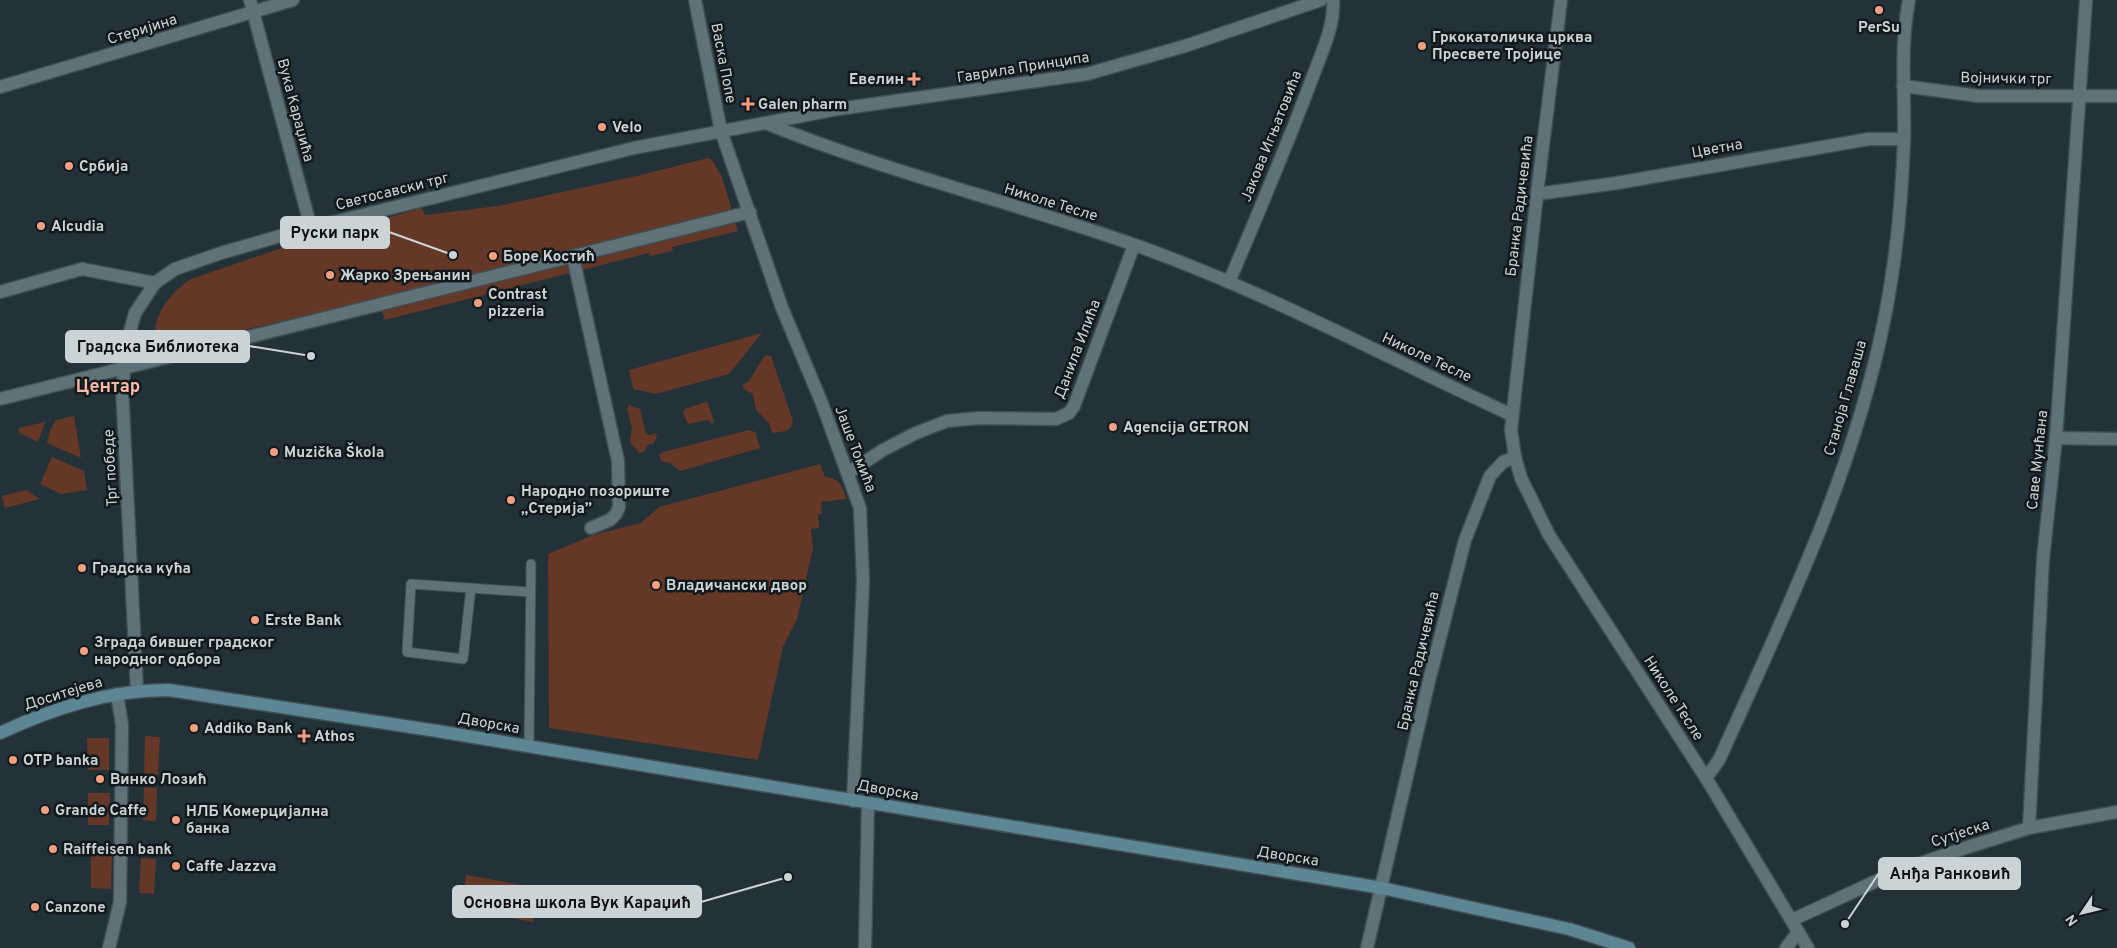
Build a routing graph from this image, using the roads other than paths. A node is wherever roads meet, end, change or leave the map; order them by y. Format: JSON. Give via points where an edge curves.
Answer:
{"nodes":[{"id":1,"x":293,"y":0,"type":"edge"},
{"id":2,"x":695,"y":0,"type":"edge"},
{"id":3,"x":1322,"y":0,"type":"edge"},
{"id":4,"x":1333,"y":0,"type":"edge"},
{"id":5,"x":1561,"y":0,"type":"edge"},
{"id":6,"x":1909,"y":0,"type":"edge"},
{"id":7,"x":2086,"y":0,"type":"edge"},
{"id":8,"x":252,"y":6,"type":"edge"},
{"id":9,"x":1903,"y":86,"type":"junction"},
{"id":10,"x":0,"y":87,"type":"edge"},
{"id":11,"x":2079,"y":95,"type":"junction"},
{"id":12,"x":2117,"y":96,"type":"edge"},
{"id":13,"x":768,"y":124,"type":"junction"},
{"id":14,"x":721,"y":131,"type":"junction"},
{"id":15,"x":1904,"y":139,"type":"junction"},
{"id":16,"x":1537,"y":194,"type":"junction"},
{"id":17,"x":750,"y":212,"type":"junction"},
{"id":18,"x":311,"y":228,"type":"junction"},
{"id":19,"x":1134,"y":245,"type":"junction"},
{"id":20,"x":573,"y":257,"type":"junction"},
{"id":21,"x":1229,"y":282,"type":"junction"},
{"id":22,"x":155,"y":284,"type":"junction"},
{"id":23,"x":0,"y":292,"type":"edge"},
{"id":24,"x":123,"y":369,"type":"junction"},
{"id":25,"x":0,"y":399,"type":"edge"},
{"id":26,"x":1512,"y":416,"type":"junction"},
{"id":27,"x":2056,"y":438,"type":"junction"},
{"id":28,"x":2117,"y":439,"type":"edge"},
{"id":29,"x":1515,"y":457,"type":"junction"},
{"id":30,"x":848,"y":474,"type":"junction"},
{"id":31,"x":591,"y":528,"type":"dead end"},
{"id":32,"x":531,"y":564,"type":"dead end"},
{"id":33,"x":471,"y":588,"type":"junction"},
{"id":34,"x":530,"y":592,"type":"junction"},
{"id":35,"x":137,"y":691,"type":"junction"},
{"id":36,"x":116,"y":694,"type":"junction"},
{"id":37,"x":0,"y":733,"type":"edge"},
{"id":38,"x":529,"y":747,"type":"junction"},
{"id":39,"x":1706,"y":778,"type":"junction"},
{"id":40,"x":853,"y":801,"type":"junction"},
{"id":41,"x":868,"y":803,"type":"junction"},
{"id":42,"x":2117,"y":812,"type":"edge"},
{"id":43,"x":2029,"y":828,"type":"junction"},
{"id":44,"x":1382,"y":888,"type":"junction"},
{"id":45,"x":1792,"y":920,"type":"junction"},
{"id":46,"x":1798,"y":932,"type":"junction"},
{"id":47,"x":108,"y":948,"type":"edge"},
{"id":48,"x":865,"y":948,"type":"edge"},
{"id":49,"x":1367,"y":948,"type":"edge"},
{"id":50,"x":1629,"y":948,"type":"edge"},
{"id":51,"x":1786,"y":948,"type":"edge"},
{"id":52,"x":1808,"y":948,"type":"edge"}],
"edges":[{"from":1,"to":8,"type":"street","name":"Стеријина"},
{"from":2,"to":14,"type":"street","name":"Васка Попе"},
{"from":3,"to":13,"type":"street","name":"Гаврила Принципа","via":[[1185,46],[1087,74],[838,110]]},
{"from":4,"to":21,"type":"street","name":"Јакова Игњатовића","via":[[1333,13],[1307,92]]},
{"from":5,"to":16,"type":"street","name":"Бранка Радичевића"},
{"from":6,"to":9,"type":"street","name":"Станоја Главаша"},
{"from":7,"to":11,"type":"street"},
{"from":8,"to":10,"type":"street","name":"Стеријина"},
{"from":8,"to":18,"type":"street","name":"Вука Караџића"},
{"from":9,"to":11,"type":"street","name":"Војнички трг","via":[[1979,96]]},
{"from":9,"to":15,"type":"street","name":"Станоја Главаша"},
{"from":11,"to":12,"type":"street","name":"Војнички трг"},
{"from":11,"to":27,"type":"street","name":"Саве Мунћана"},
{"from":13,"to":14,"type":"street","name":"Гаврила Принципа"},
{"from":13,"to":19,"type":"street","name":"Николе Тесле","via":[[823,146]]},
{"from":14,"to":17,"type":"street"},
{"from":14,"to":18,"type":"street","name":"Светосавски трг","via":[[634,148]]},
{"from":15,"to":16,"type":"street","name":"Цветна","via":[[1869,139]]},
{"from":15,"to":39,"type":"street","name":"Станоја Главаша","via":[[1885,312],[1865,395],[1819,532],[1789,605],[1719,760]]},
{"from":16,"to":26,"type":"street","name":"Бранка Радичевића"},
{"from":17,"to":20,"type":"street"},
{"from":17,"to":30,"type":"street","name":"Јаше Томића","via":[[782,308]]},
{"from":18,"to":22,"type":"street","name":"Светосавски трг","via":[[175,269]]},
{"from":19,"to":21,"type":"street","name":"Николе Тесле"},
{"from":19,"to":30,"type":"street","name":"Данила Илића","via":[[1074,406],[1068,413],[1056,419],[979,418],[947,422],[883,450]]},
{"from":20,"to":24,"type":"street"},
{"from":20,"to":31,"type":"street","via":[[618,460],[620,507],[610,520]]},
{"from":21,"to":26,"type":"street","name":"Николе Тесле"},
{"from":22,"to":23,"type":"street","via":[[82,270]]},
{"from":22,"to":24,"type":"street","name":"Светосавски трг","via":[[135,313]]},
{"from":24,"to":25,"type":"street"},
{"from":24,"to":35,"type":"street","name":"Трг победе"},
{"from":26,"to":29,"type":"street","name":"Николе Тесле"},
{"from":27,"to":28,"type":"street"},
{"from":27,"to":43,"type":"street","name":"Саве Мунћана","via":[[2042,559]]},
{"from":29,"to":39,"type":"street","name":"Николе Тесле","via":[[1550,535]]},
{"from":29,"to":44,"type":"street","name":"Бранка Радичевића","via":[[1503,462],[1490,476],[1465,540]]},
{"from":30,"to":40,"type":"street","name":"Јаше Томића","via":[[860,508],[864,546]]},
{"from":32,"to":34,"type":"lane"},
{"from":33,"to":33,"type":"lane","via":[[412,584],[407,652],[464,659]]},
{"from":33,"to":34,"type":"lane"},
{"from":34,"to":38,"type":"lane"},
{"from":35,"to":36,"type":"main road","name":"Доситејева"},
{"from":35,"to":38,"type":"main road","name":"Дворска","via":[[169,690]]},
{"from":36,"to":37,"type":"main road","name":"Доситејева","via":[[74,703]]},
{"from":36,"to":47,"type":"street","via":[[122,724],[120,902]]},
{"from":38,"to":40,"type":"main road","name":"Дворска"},
{"from":39,"to":45,"type":"street","name":"Николе Тесле"},
{"from":40,"to":41,"type":"main road","name":"Дворска"},
{"from":41,"to":44,"type":"main road","name":"Дворска"},
{"from":41,"to":48,"type":"street"},
{"from":42,"to":43,"type":"street","name":"Сутјеска"},
{"from":43,"to":45,"type":"street","name":"Сутјеска","via":[[1898,871]]},
{"from":44,"to":49,"type":"street","name":"Бранка Радичевића"},
{"from":44,"to":50,"type":"main road","name":"Дворска","via":[[1569,929]]},
{"from":45,"to":46,"type":"street","name":"Николе Тесле"},
{"from":46,"to":51,"type":"street"},
{"from":46,"to":52,"type":"street","name":"Николе Тесле"}]}
